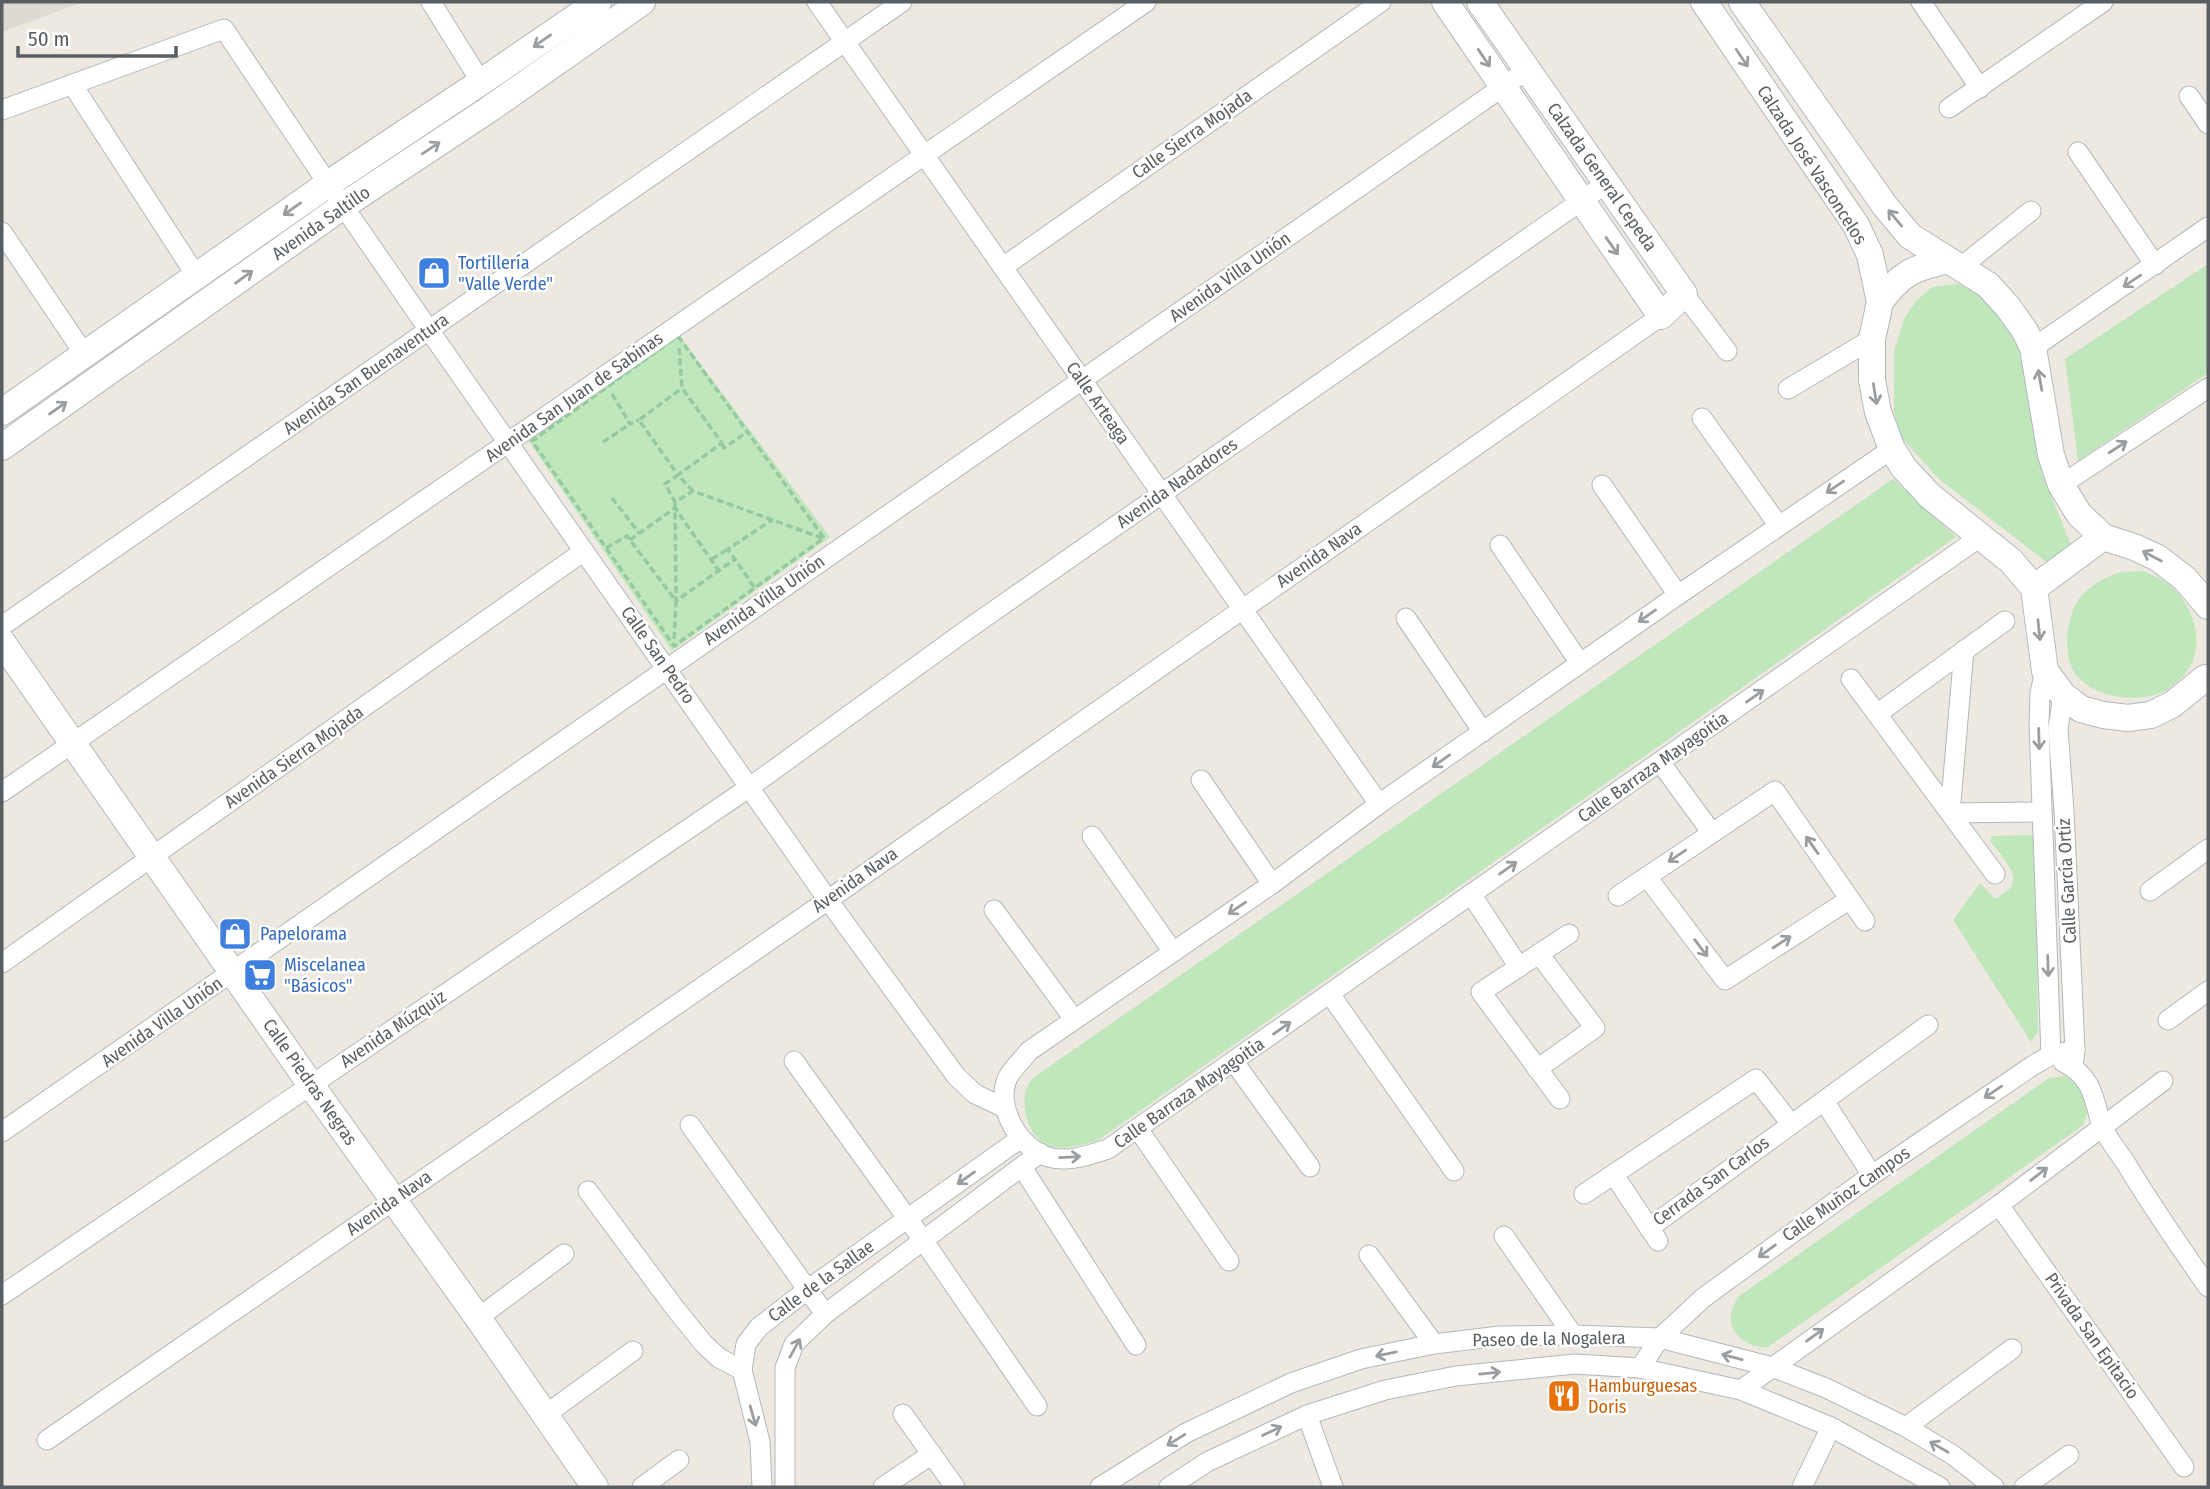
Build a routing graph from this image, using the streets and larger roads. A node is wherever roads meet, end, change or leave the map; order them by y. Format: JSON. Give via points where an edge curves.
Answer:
{"nodes":[{"id":1,"x":431,"y":2,"type":"edge"},
{"id":2,"x":598,"y":2,"type":"edge"},
{"id":3,"x":642,"y":2,"type":"edge"},
{"id":4,"x":817,"y":2,"type":"edge"},
{"id":5,"x":902,"y":2,"type":"edge"},
{"id":6,"x":1146,"y":2,"type":"edge"},
{"id":7,"x":1381,"y":2,"type":"edge"},
{"id":8,"x":1445,"y":2,"type":"edge"},
{"id":9,"x":1480,"y":2,"type":"edge"},
{"id":10,"x":1704,"y":2,"type":"edge"},
{"id":11,"x":1742,"y":2,"type":"edge"},
{"id":12,"x":1921,"y":2,"type":"edge"},
{"id":13,"x":2104,"y":2,"type":"edge"},
{"id":14,"x":845,"y":41,"type":"junction"},
{"id":15,"x":1527,"y":70,"type":"junction"},
{"id":16,"x":481,"y":82,"type":"junction"},
{"id":17,"x":72,"y":85,"type":"junction"},
{"id":18,"x":1503,"y":87,"type":"junction"},
{"id":19,"x":1980,"y":88,"type":"junction"},
{"id":20,"x":2189,"y":96,"type":"dead end"},
{"id":21,"x":1949,"y":108,"type":"dead end"},
{"id":22,"x":2,"y":110,"type":"edge"},
{"id":23,"x":2208,"y":124,"type":"edge"},
{"id":24,"x":2078,"y":152,"type":"dead end"},
{"id":25,"x":924,"y":155,"type":"junction"},
{"id":26,"x":1606,"y":183,"type":"junction"},
{"id":27,"x":328,"y":184,"type":"junction"},
{"id":28,"x":1581,"y":201,"type":"junction"},
{"id":29,"x":343,"y":206,"type":"junction"},
{"id":30,"x":2031,"y":211,"type":"dead end"},
{"id":31,"x":2208,"y":227,"type":"edge"},
{"id":32,"x":2,"y":234,"type":"edge"},
{"id":33,"x":1954,"y":264,"type":"junction"},
{"id":34,"x":2155,"y":265,"type":"junction"},
{"id":35,"x":1003,"y":267,"type":"junction"},
{"id":36,"x":197,"y":277,"type":"junction"},
{"id":37,"x":1684,"y":294,"type":"junction"},
{"id":38,"x":1880,"y":302,"type":"junction"},
{"id":39,"x":1661,"y":316,"type":"junction"},
{"id":40,"x":429,"y":330,"type":"junction"},
{"id":41,"x":1872,"y":339,"type":"junction"},
{"id":42,"x":2033,"y":348,"type":"junction"},
{"id":43,"x":1727,"y":351,"type":"dead end"},
{"id":44,"x":85,"y":355,"type":"junction"},
{"id":45,"x":1082,"y":379,"type":"junction"},
{"id":46,"x":2208,"y":388,"type":"edge"},
{"id":47,"x":1788,"y":389,"type":"dead end"},
{"id":48,"x":2,"y":412,"type":"edge"},
{"id":49,"x":1702,"y":418,"type":"dead end"},
{"id":50,"x":508,"y":442,"type":"junction"},
{"id":51,"x":2,"y":447,"type":"edge"},
{"id":52,"x":1892,"y":449,"type":"junction"},
{"id":53,"x":1602,"y":485,"type":"dead end"},
{"id":54,"x":2060,"y":485,"type":"junction"},
{"id":55,"x":1162,"y":494,"type":"junction"},
{"id":56,"x":1779,"y":526,"type":"junction"},
{"id":57,"x":1980,"y":537,"type":"junction"},
{"id":58,"x":2103,"y":537,"type":"junction"},
{"id":59,"x":1500,"y":545,"type":"dead end"},
{"id":60,"x":584,"y":551,"type":"junction"},
{"id":61,"x":2034,"y":588,"type":"junction"},
{"id":62,"x":1678,"y":595,"type":"junction"},
{"id":63,"x":1242,"y":608,"type":"junction"},
{"id":64,"x":2206,"y":608,"type":"edge"},
{"id":65,"x":1406,"y":618,"type":"dead end"},
{"id":66,"x":2005,"y":621,"type":"dead end"},
{"id":67,"x":2,"y":626,"type":"edge"},
{"id":68,"x":2,"y":642,"type":"edge"},
{"id":69,"x":1964,"y":650,"type":"junction"},
{"id":70,"x":1580,"y":663,"type":"junction"},
{"id":71,"x":666,"y":668,"type":"junction"},
{"id":72,"x":2045,"y":671,"type":"junction"},
{"id":73,"x":2207,"y":674,"type":"edge"},
{"id":74,"x":1851,"y":679,"type":"dead end"},
{"id":75,"x":2063,"y":695,"type":"junction"},
{"id":76,"x":1877,"y":714,"type":"junction"},
{"id":77,"x":1483,"y":732,"type":"junction"},
{"id":78,"x":74,"y":743,"type":"junction"},
{"id":79,"x":1660,"y":762,"type":"junction"},
{"id":80,"x":1201,"y":780,"type":"dead end"},
{"id":81,"x":750,"y":787,"type":"junction"},
{"id":82,"x":2,"y":792,"type":"edge"},
{"id":83,"x":1379,"y":804,"type":"junction"},
{"id":84,"x":2042,"y":812,"type":"junction"},
{"id":85,"x":1950,"y":813,"type":"junction"},
{"id":86,"x":1712,"y":833,"type":"junction"},
{"id":87,"x":1092,"y":836,"type":"dead end"},
{"id":88,"x":2208,"y":849,"type":"edge"},
{"id":89,"x":154,"y":857,"type":"junction"},
{"id":90,"x":1995,"y":874,"type":"dead end"},
{"id":91,"x":1647,"y":877,"type":"junction"},
{"id":92,"x":1272,"y":884,"type":"junction"},
{"id":93,"x":2150,"y":891,"type":"dead end"},
{"id":94,"x":1471,"y":894,"type":"junction"},
{"id":95,"x":1618,"y":895,"type":"dead end"},
{"id":96,"x":1850,"y":899,"type":"junction"},
{"id":97,"x":828,"y":900,"type":"junction"},
{"id":98,"x":993,"y":909,"type":"dead end"},
{"id":99,"x":1864,"y":921,"type":"dead end"},
{"id":100,"x":1569,"y":934,"type":"dead end"},
{"id":101,"x":1173,"y":951,"type":"junction"},
{"id":102,"x":1539,"y":954,"type":"junction"},
{"id":103,"x":2,"y":962,"type":"edge"},
{"id":104,"x":1519,"y":967,"type":"junction"},
{"id":105,"x":233,"y":972,"type":"junction"},
{"id":106,"x":2208,"y":991,"type":"edge"},
{"id":107,"x":1330,"y":994,"type":"junction"},
{"id":108,"x":1074,"y":1019,"type":"junction"},
{"id":109,"x":2168,"y":1020,"type":"dead end"},
{"id":110,"x":1928,"y":1026,"type":"dead end"},
{"id":111,"x":2051,"y":1055,"type":"junction"},
{"id":112,"x":2074,"y":1058,"type":"junction"},
{"id":113,"x":794,"y":1062,"type":"dead end"},
{"id":114,"x":1234,"y":1062,"type":"junction"},
{"id":115,"x":1537,"y":1069,"type":"junction"},
{"id":116,"x":2163,"y":1081,"type":"dead end"},
{"id":117,"x":311,"y":1085,"type":"junction"},
{"id":118,"x":1560,"y":1099,"type":"dead end"},
{"id":119,"x":1824,"y":1101,"type":"junction"},
{"id":120,"x":1005,"y":1108,"type":"junction"},
{"id":121,"x":1790,"y":1124,"type":"junction"},
{"id":122,"x":690,"y":1125,"type":"dead end"},
{"id":123,"x":2102,"y":1125,"type":"junction"},
{"id":124,"x":1138,"y":1129,"type":"junction"},
{"id":125,"x":2,"y":1132,"type":"edge"},
{"id":126,"x":1021,"y":1138,"type":"junction"},
{"id":127,"x":1040,"y":1153,"type":"junction"},
{"id":128,"x":1022,"y":1167,"type":"junction"},
{"id":129,"x":1310,"y":1167,"type":"dead end"},
{"id":130,"x":1454,"y":1171,"type":"dead end"},
{"id":131,"x":1614,"y":1175,"type":"junction"},
{"id":132,"x":1872,"y":1175,"type":"junction"},
{"id":133,"x":588,"y":1191,"type":"dead end"},
{"id":134,"x":1584,"y":1194,"type":"dead end"},
{"id":135,"x":393,"y":1200,"type":"junction"},
{"id":136,"x":1999,"y":1205,"type":"junction"},
{"id":137,"x":908,"y":1219,"type":"junction"},
{"id":138,"x":1504,"y":1236,"type":"dead end"},
{"id":139,"x":923,"y":1240,"type":"junction"},
{"id":140,"x":564,"y":1254,"type":"dead end"},
{"id":141,"x":1369,"y":1255,"type":"dead end"},
{"id":142,"x":1228,"y":1261,"type":"dead end"},
{"id":143,"x":2208,"y":1287,"type":"edge"},
{"id":144,"x":807,"y":1290,"type":"junction"},
{"id":145,"x":2,"y":1295,"type":"edge"},
{"id":146,"x":824,"y":1314,"type":"junction"},
{"id":147,"x":478,"y":1318,"type":"junction"},
{"id":148,"x":1573,"y":1335,"type":"junction"},
{"id":149,"x":1660,"y":1338,"type":"junction"},
{"id":150,"x":1434,"y":1344,"type":"junction"},
{"id":151,"x":1136,"y":1345,"type":"dead end"},
{"id":152,"x":2012,"y":1349,"type":"dead end"},
{"id":153,"x":633,"y":1351,"type":"dead end"},
{"id":154,"x":1772,"y":1367,"type":"junction"},
{"id":155,"x":1640,"y":1368,"type":"junction"},
{"id":156,"x":742,"y":1370,"type":"junction"},
{"id":157,"x":1741,"y":1390,"type":"junction"},
{"id":158,"x":1037,"y":1406,"type":"dead end"},
{"id":159,"x":903,"y":1414,"type":"dead end"},
{"id":160,"x":545,"y":1415,"type":"junction"},
{"id":161,"x":1307,"y":1415,"type":"junction"},
{"id":162,"x":1830,"y":1427,"type":"junction"},
{"id":163,"x":1906,"y":1427,"type":"junction"},
{"id":164,"x":47,"y":1440,"type":"dead end"},
{"id":165,"x":760,"y":1442,"type":"junction"},
{"id":166,"x":784,"y":1442,"type":"junction"},
{"id":167,"x":932,"y":1454,"type":"junction"},
{"id":168,"x":2069,"y":1455,"type":"dead end"},
{"id":169,"x":679,"y":1460,"type":"dead end"},
{"id":170,"x":2184,"y":1467,"type":"dead end"},
{"id":171,"x":595,"y":1487,"type":"edge"},
{"id":172,"x":642,"y":1487,"type":"edge"},
{"id":173,"x":762,"y":1487,"type":"edge"},
{"id":174,"x":785,"y":1487,"type":"edge"},
{"id":175,"x":883,"y":1487,"type":"edge"},
{"id":176,"x":955,"y":1487,"type":"edge"},
{"id":177,"x":1100,"y":1487,"type":"edge"},
{"id":178,"x":1169,"y":1487,"type":"edge"},
{"id":179,"x":1333,"y":1487,"type":"edge"},
{"id":180,"x":1802,"y":1487,"type":"edge"},
{"id":181,"x":1940,"y":1487,"type":"edge"},
{"id":182,"x":1994,"y":1487,"type":"edge"},
{"id":183,"x":2024,"y":1487,"type":"edge"}],
"edges":[{"from":1,"to":16,"type":"street"},
{"from":2,"to":16,"type":"street","name":"Avenida Saltillo","one_way":true},
{"from":29,"to":3,"type":"street","name":"Avenida Saltillo","one_way":true},
{"from":4,"to":14,"type":"street","name":"Calle Arteaga"},
{"from":5,"to":14,"type":"street","name":"Avenida San Buenaventura"},
{"from":6,"to":25,"type":"street","name":"Avenida San Juan de Sabinas"},
{"from":7,"to":35,"type":"street","name":"Calle Sierra Mojada"},
{"from":8,"to":18,"type":"street","name":"Calzada General Cepeda","one_way":true},
{"from":9,"to":15,"type":"street","name":"Calzada General Cepeda"},
{"from":10,"to":38,"type":"street","name":"Calzada José Vasconcelos","one_way":true,"via":[[1856,225],[1870,255]]},
{"from":33,"to":11,"type":"street","name":"Calzada José Vasconcelos","one_way":true,"via":[[1910,236],[1885,206]]},
{"from":12,"to":19,"type":"street"},
{"from":13,"to":19,"type":"street"},
{"from":14,"to":25,"type":"street","name":"Calle Arteaga"},
{"from":14,"to":40,"type":"street","name":"Avenida San Buenaventura"},
{"from":15,"to":18,"type":"street","name":"Avenida Villa Unión"},
{"from":15,"to":26,"type":"street","name":"Calzada General Cepeda"},
{"from":16,"to":27,"type":"street","name":"Avenida Saltillo"},
{"from":17,"to":22,"type":"street"},
{"from":17,"to":27,"type":"street","name":"Calle San Pedro","via":[[225,29]]},
{"from":17,"to":36,"type":"street"},
{"from":18,"to":28,"type":"street","name":"Calzada General Cepeda"},
{"from":18,"to":45,"type":"street","name":"Avenida Villa Unión"},
{"from":19,"to":21,"type":"street"},
{"from":20,"to":23,"type":"street"},
{"from":24,"to":34,"type":"street"},
{"from":25,"to":35,"type":"street","name":"Calle Arteaga"},
{"from":25,"to":50,"type":"street","name":"Avenida San Juan de Sabinas"},
{"from":26,"to":28,"type":"street","name":"Avenida Nadadores"},
{"from":26,"to":37,"type":"street","name":"Calzada General Cepeda"},
{"from":27,"to":29,"type":"street","name":"Calle San Pedro"},
{"from":27,"to":36,"type":"street","name":"Avenida Saltillo","one_way":true},
{"from":28,"to":39,"type":"street","name":"Calzada General Cepeda","one_way":true},
{"from":28,"to":55,"type":"street","name":"Avenida Nadadores"},
{"from":29,"to":40,"type":"street","name":"Calle San Pedro"},
{"from":51,"to":29,"type":"street","name":"Avenida Saltillo","one_way":true},
{"from":30,"to":33,"type":"street"},
{"from":31,"to":34,"type":"street"},
{"from":32,"to":44,"type":"street"},
{"from":33,"to":38,"type":"street","via":[[1924,265],[1908,272]]},
{"from":33,"to":42,"type":"street","name":"Calzada José Vasconcelos","via":[[1988,285],[2008,306]]},
{"from":34,"to":42,"type":"street","one_way":true},
{"from":35,"to":45,"type":"street","name":"Calle Arteaga"},
{"from":36,"to":44,"type":"street","name":"Avenida Saltillo"},
{"from":37,"to":39,"type":"street"},
{"from":37,"to":43,"type":"street","name":"Calzada General Cepeda"},
{"from":38,"to":41,"type":"street","name":"Calzada José Vasconcelos"},
{"from":39,"to":63,"type":"street","name":"Avenida Nava"},
{"from":40,"to":50,"type":"street","name":"Calle San Pedro"},
{"from":40,"to":67,"type":"street","name":"Avenida San Buenaventura"},
{"from":41,"to":47,"type":"street"},
{"from":41,"to":52,"type":"street","name":"Calzada José Vasconcelos","one_way":true,"via":[[1872,380]]},
{"from":54,"to":42,"type":"street","name":"Calzada José Vasconcelos","one_way":true},
{"from":44,"to":48,"type":"street","name":"Avenida Saltillo"},
{"from":45,"to":55,"type":"street","name":"Calle Arteaga"},
{"from":45,"to":71,"type":"street","name":"Avenida Villa Unión"},
{"from":54,"to":46,"type":"street","one_way":true},
{"from":49,"to":56,"type":"street"},
{"from":50,"to":60,"type":"street","name":"Calle San Pedro"},
{"from":50,"to":78,"type":"street","name":"Avenida San Juan de Sabinas"},
{"from":52,"to":56,"type":"street","one_way":true},
{"from":52,"to":57,"type":"street","name":"Calzada José Vasconcelos","via":[[1930,496]]},
{"from":53,"to":62,"type":"street"},
{"from":54,"to":58,"type":"street","name":"Calzada José Vasconcelos","via":[[2079,514]]},
{"from":55,"to":63,"type":"street","name":"Calle Arteaga"},
{"from":55,"to":81,"type":"street","name":"Avenida Nadadores"},
{"from":56,"to":62,"type":"street"},
{"from":57,"to":61,"type":"street","name":"Calzada José Vasconcelos","via":[[2011,561]]},
{"from":79,"to":57,"type":"street","name":"Calle Barraza Mayagoitia","one_way":true},
{"from":58,"to":61,"type":"street"},
{"from":64,"to":58,"type":"street","name":"Calzada José Vasconcelos","one_way":true,"via":[[2185,579],[2158,558]]},
{"from":59,"to":70,"type":"street"},
{"from":60,"to":71,"type":"street","name":"Calle San Pedro"},
{"from":60,"to":89,"type":"street","name":"Avenida Sierra Mojada"},
{"from":61,"to":72,"type":"street","one_way":true},
{"from":62,"to":70,"type":"street","one_way":true},
{"from":63,"to":83,"type":"street","name":"Calle Arteaga"},
{"from":63,"to":97,"type":"street","name":"Avenida Nava"},
{"from":65,"to":77,"type":"street"},
{"from":66,"to":69,"type":"street"},
{"from":68,"to":78,"type":"street","name":"Calle Piedras Negras"},
{"from":69,"to":76,"type":"street"},
{"from":69,"to":85,"type":"street"},
{"from":70,"to":77,"type":"street"},
{"from":71,"to":81,"type":"street","name":"Calle San Pedro"},
{"from":71,"to":105,"type":"street","name":"Avenida Villa Unión"},
{"from":72,"to":75,"type":"street"},
{"from":72,"to":84,"type":"street","name":"Calle García Ortiz","one_way":true,"via":[[2039,724]]},
{"from":73,"to":75,"type":"street","via":[[2173,704],[2151,715],[2103,715],[2081,709]]},
{"from":74,"to":76,"type":"street"},
{"from":75,"to":112,"type":"street","name":"Calle García Ortiz","via":[[2058,729]]},
{"from":76,"to":85,"type":"street"},
{"from":77,"to":83,"type":"street","one_way":true},
{"from":78,"to":82,"type":"street","name":"Avenida San Juan de Sabinas"},
{"from":78,"to":89,"type":"street","name":"Calle Piedras Negras"},
{"from":79,"to":86,"type":"street"},
{"from":94,"to":79,"type":"street","name":"Calle Barraza Mayagoitia","one_way":true},
{"from":80,"to":92,"type":"street"},
{"from":81,"to":97,"type":"street","name":"Calle San Pedro"},
{"from":81,"to":117,"type":"street","name":"Avenida Múzquiz"},
{"from":83,"to":92,"type":"street"},
{"from":84,"to":85,"type":"street","name":"Calle García Ortiz"},
{"from":84,"to":111,"type":"street","name":"Calle García Ortiz","one_way":true},
{"from":85,"to":90,"type":"street"},
{"from":86,"to":91,"type":"street","one_way":true},
{"from":96,"to":86,"type":"street","one_way":true,"via":[[1775,791]]},
{"from":87,"to":101,"type":"street"},
{"from":88,"to":93,"type":"street"},
{"from":89,"to":103,"type":"street","name":"Avenida Sierra Mojada"},
{"from":89,"to":105,"type":"street","name":"Calle Piedras Negras"},
{"from":91,"to":95,"type":"street"},
{"from":91,"to":96,"type":"street","one_way":true,"via":[[1725,979]]},
{"from":92,"to":101,"type":"street","one_way":true},
{"from":94,"to":104,"type":"street"},
{"from":94,"to":107,"type":"street","name":"Calle Barraza Mayagoitia"},
{"from":96,"to":99,"type":"street"},
{"from":97,"to":120,"type":"street","name":"Calle San Pedro","via":[[956,1076],[975,1094]]},
{"from":97,"to":135,"type":"street","name":"Avenida Nava"},
{"from":98,"to":108,"type":"street"},
{"from":100,"to":102,"type":"street"},
{"from":101,"to":108,"type":"street"},
{"from":102,"to":104,"type":"street"},
{"from":102,"to":115,"type":"street","via":[[1594,1028]]},
{"from":104,"to":115,"type":"street","via":[[1481,992]]},
{"from":105,"to":117,"type":"street","name":"Calle Piedras Negras"},
{"from":105,"to":125,"type":"street","name":"Avenida Villa Unión"},
{"from":106,"to":109,"type":"street"},
{"from":114,"to":107,"type":"street","name":"Calle Barraza Mayagoitia","one_way":true},
{"from":107,"to":130,"type":"street"},
{"from":108,"to":120,"type":"street","via":[[1029,1051],[1008,1077]]},
{"from":110,"to":119,"type":"street","name":"Cerrada San Carlos"},
{"from":111,"to":112,"type":"street","name":"Calle Muñoz Campos"},
{"from":111,"to":132,"type":"street","name":"Calle Muñoz Campos","one_way":true},
{"from":112,"to":123,"type":"street","via":[[2093,1093]]},
{"from":113,"to":137,"type":"street"},
{"from":114,"to":124,"type":"street","name":"Calle Barraza Mayagoitia"},
{"from":114,"to":129,"type":"street"},
{"from":115,"to":118,"type":"street"},
{"from":116,"to":123,"type":"street"},
{"from":117,"to":135,"type":"street","name":"Calle Piedras Negras"},
{"from":117,"to":145,"type":"street","name":"Avenida Múzquiz"},
{"from":119,"to":121,"type":"street","name":"Cerrada San Carlos"},
{"from":119,"to":132,"type":"street"},
{"from":120,"to":126,"type":"street","name":"Calle Barraza Mayagoitia"},
{"from":121,"to":131,"type":"street","via":[[1756,1079]]},
{"from":121,"to":131,"type":"street","name":"Cerrada San Carlos","via":[[1654,1235]]},
{"from":122,"to":144,"type":"street"},
{"from":136,"to":123,"type":"street","one_way":true},
{"from":123,"to":143,"type":"street"},
{"from":127,"to":124,"type":"street","name":"Calle Barraza Mayagoitia","one_way":true,"via":[[1075,1159],[1108,1149]]},
{"from":124,"to":142,"type":"street"},
{"from":126,"to":127,"type":"street","name":"Calle Barraza Mayagoitia"},
{"from":126,"to":137,"type":"street","name":"Calle de la Sallae","one_way":true},
{"from":127,"to":128,"type":"street","name":"Calle de la Sallae"},
{"from":128,"to":139,"type":"street","name":"Calle de la Sallae"},
{"from":128,"to":151,"type":"street"},
{"from":131,"to":134,"type":"street"},
{"from":132,"to":149,"type":"street","name":"Calle Muñoz Campos","one_way":true,"via":[[1703,1298]]},
{"from":133,"to":156,"type":"street","via":[[702,1343]]},
{"from":135,"to":147,"type":"street","name":"Calle Piedras Negras"},
{"from":135,"to":164,"type":"street","name":"Avenida Nava"},
{"from":154,"to":136,"type":"street","one_way":true},
{"from":136,"to":170,"type":"street","name":"Privada San Epitacio"},
{"from":137,"to":139,"type":"street"},
{"from":137,"to":144,"type":"street","name":"Calle de la Sallae"},
{"from":138,"to":148,"type":"street"},
{"from":139,"to":146,"type":"street","name":"Calle de la Sallae"},
{"from":139,"to":158,"type":"street"},
{"from":140,"to":147,"type":"street"},
{"from":141,"to":150,"type":"street"},
{"from":144,"to":146,"type":"street"},
{"from":144,"to":156,"type":"street","name":"Calle de la Sallae","via":[[759,1326],[746,1344]]},
{"from":166,"to":146,"type":"street","name":"Calle de la Sallae","one_way":true,"via":[[785,1368],[794,1344]]},
{"from":147,"to":160,"type":"street","name":"Calle Piedras Negras"},
{"from":148,"to":149,"type":"street","name":"Paseo de la Nogalera"},
{"from":148,"to":150,"type":"street","name":"Paseo de la Nogalera","via":[[1500,1336]]},
{"from":154,"to":149,"type":"street","name":"Paseo de la Nogalera","one_way":true},
{"from":149,"to":155,"type":"street","name":"Calle Muñoz Campos"},
{"from":150,"to":177,"type":"street","name":"Paseo de la Nogalera","one_way":true,"via":[[1361,1360],[1291,1383],[1186,1433]]},
{"from":152,"to":163,"type":"street"},
{"from":153,"to":160,"type":"street"},
{"from":154,"to":157,"type":"street"},
{"from":154,"to":163,"type":"street","name":"Paseo de la Nogalera"},
{"from":155,"to":157,"type":"street","name":"Paseo de la Nogalera"},
{"from":161,"to":155,"type":"street","name":"Paseo de la Nogalera","one_way":true,"via":[[1385,1390],[1456,1376],[1576,1364]]},
{"from":156,"to":165,"type":"street","name":"Calle de la Sallae","one_way":true},
{"from":157,"to":162,"type":"street","name":"Paseo de la Nogalera"},
{"from":159,"to":167,"type":"street"},
{"from":160,"to":171,"type":"street","name":"Calle Piedras Negras"},
{"from":178,"to":161,"type":"street","name":"Paseo de la Nogalera","one_way":true,"via":[[1207,1462]]},
{"from":161,"to":179,"type":"street"},
{"from":162,"to":180,"type":"street"},
{"from":162,"to":181,"type":"street","name":"Paseo de la Nogalera"},
{"from":182,"to":163,"type":"street","name":"Paseo de la Nogalera","one_way":true},
{"from":165,"to":166,"type":"street"},
{"from":165,"to":173,"type":"street","name":"Calle de la Sallae"},
{"from":166,"to":174,"type":"street","name":"Calle de la Sallae"},
{"from":167,"to":175,"type":"street"},
{"from":167,"to":176,"type":"street"},
{"from":168,"to":183,"type":"street"},
{"from":169,"to":172,"type":"street"}]}
